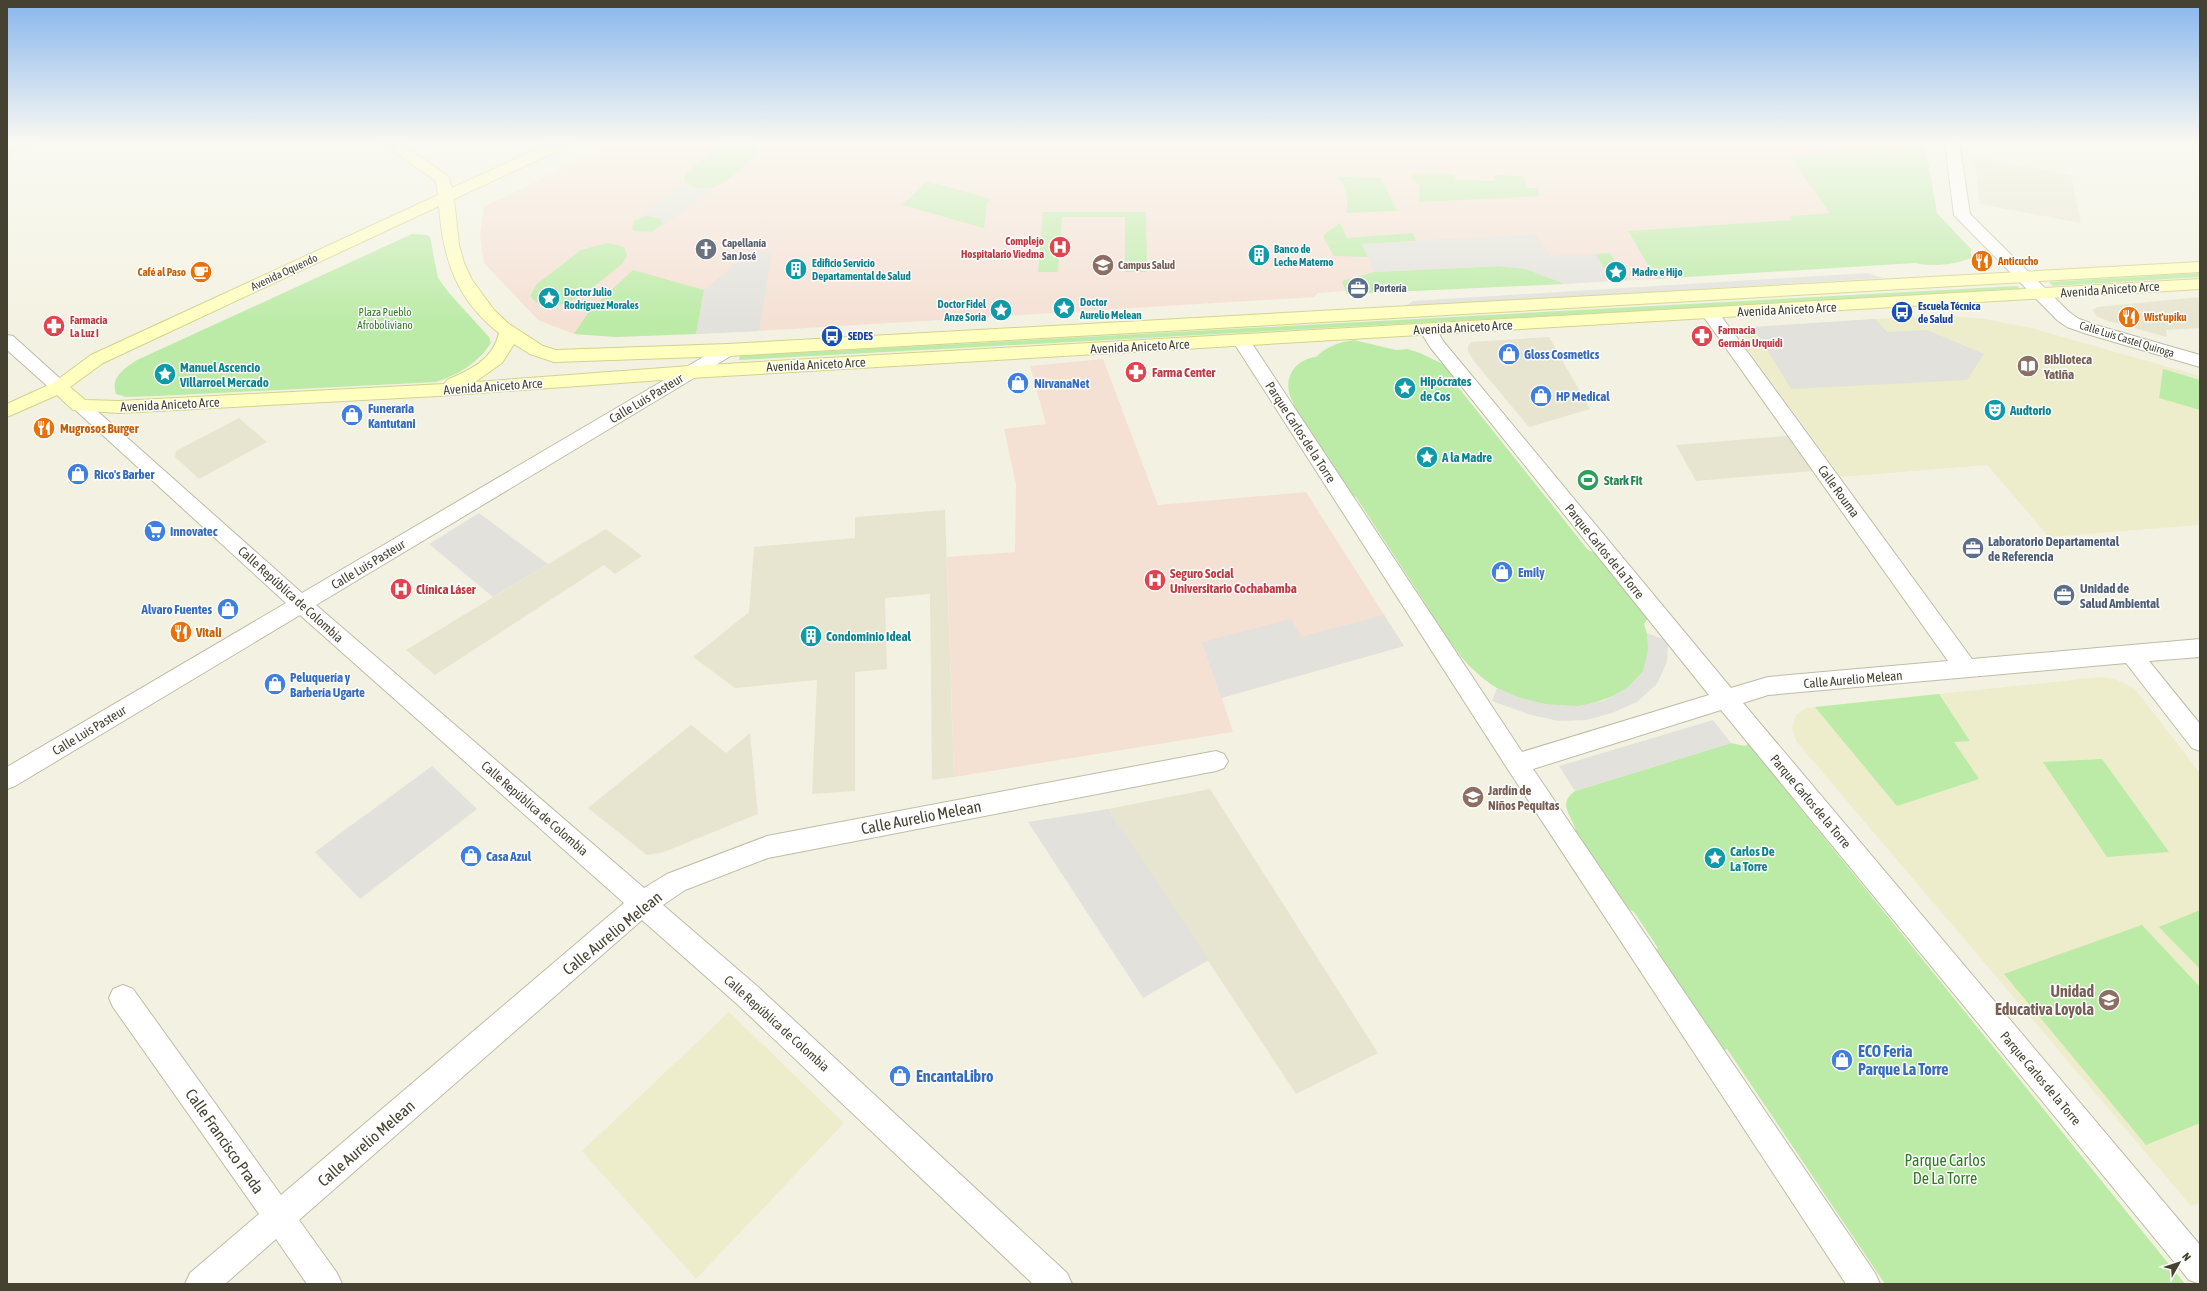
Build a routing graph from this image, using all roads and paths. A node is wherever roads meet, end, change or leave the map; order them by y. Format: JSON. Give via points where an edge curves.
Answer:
{"nodes":[{"id":1,"x":434,"y":202,"type":"edge"},
{"id":2,"x":448,"y":202,"type":"edge"},
{"id":3,"x":1960,"y":202,"type":"edge"},
{"id":4,"x":2200,"y":267,"type":"edge"},
{"id":5,"x":2026,"y":278,"type":"junction"},
{"id":6,"x":2200,"y":284,"type":"edge"},
{"id":7,"x":2042,"y":294,"type":"junction"},
{"id":8,"x":1710,"y":313,"type":"junction"},
{"id":9,"x":1428,"y":329,"type":"junction"},
{"id":10,"x":508,"y":333,"type":"junction"},
{"id":11,"x":7,"y":340,"type":"edge"},
{"id":12,"x":1241,"y":340,"type":"junction"},
{"id":13,"x":728,"y":350,"type":"junction"},
{"id":14,"x":2200,"y":361,"type":"edge"},
{"id":15,"x":690,"y":372,"type":"junction"},
{"id":16,"x":59,"y":387,"type":"junction"},
{"id":17,"x":438,"y":390,"type":"junction"},
{"id":18,"x":80,"y":406,"type":"junction"},
{"id":19,"x":7,"y":411,"type":"edge"},
{"id":20,"x":301,"y":604,"type":"junction"},
{"id":21,"x":2200,"y":648,"type":"edge"},
{"id":22,"x":2131,"y":654,"type":"junction"},
{"id":23,"x":1967,"y":670,"type":"junction"},
{"id":24,"x":1725,"y":698,"type":"junction"},
{"id":25,"x":2200,"y":741,"type":"edge"},
{"id":26,"x":1216,"y":761,"type":"dead end"},
{"id":27,"x":1517,"y":764,"type":"junction"},
{"id":28,"x":7,"y":779,"type":"edge"},
{"id":29,"x":643,"y":903,"type":"junction"},
{"id":30,"x":123,"y":998,"type":"dead end"},
{"id":31,"x":279,"y":1218,"type":"junction"},
{"id":32,"x":2200,"y":1269,"type":"edge"},
{"id":33,"x":201,"y":1284,"type":"edge"},
{"id":34,"x":326,"y":1284,"type":"edge"},
{"id":35,"x":1056,"y":1284,"type":"edge"},
{"id":36,"x":1864,"y":1284,"type":"edge"}],
"edges":[{"from":1,"to":16,"type":"main road","name":"Avenida Oquendo","via":[[97,359]]},
{"from":2,"to":10,"type":"main road","name":"Avenida Aniceto Arce","via":[[451,245],[460,275],[476,298]]},
{"from":3,"to":5,"type":"street","name":"Calle Luis Castel Quiroga","via":[[1962,215]]},
{"from":4,"to":5,"type":"main road","name":"Avenida Aniceto Arce"},
{"from":5,"to":7,"type":"street","name":"Calle Luis Castel Quiroga"},
{"from":5,"to":13,"type":"main road","name":"Avenida Aniceto Arce"},
{"from":6,"to":7,"type":"main road","name":"Avenida Aniceto Arce"},
{"from":7,"to":8,"type":"main road","name":"Avenida Aniceto Arce"},
{"from":7,"to":14,"type":"street","name":"Calle Luis Castel Quiroga","via":[[2073,323]]},
{"from":8,"to":9,"type":"main road","name":"Avenida Aniceto Arce"},
{"from":8,"to":23,"type":"street","name":"Calle Rouma"},
{"from":9,"to":12,"type":"main road","name":"Avenida Aniceto Arce"},
{"from":9,"to":24,"type":"street","name":"Parque Carlos de la Torre","via":[[1436,343]]},
{"from":10,"to":13,"type":"main road","name":"Avenida Aniceto Arce","via":[[540,352],[554,356]]},
{"from":10,"to":17,"type":"main road","via":[[507,344],[488,367],[467,379]]},
{"from":11,"to":16,"type":"street","name":"Calle República de Colombia"},
{"from":12,"to":15,"type":"main road","name":"Avenida Aniceto Arce"},
{"from":12,"to":27,"type":"street","name":"Parque Carlos de la Torre"},
{"from":13,"to":15,"type":"street","name":"Calle Luis Pasteur"},
{"from":15,"to":17,"type":"main road","name":"Avenida Aniceto Arce"},
{"from":15,"to":20,"type":"street","name":"Calle Luis Pasteur"},
{"from":16,"to":18,"type":"main road","name":"Calle República de Colombia"},
{"from":16,"to":19,"type":"main road","name":"Avenida Oquendo"},
{"from":17,"to":18,"type":"main road","name":"Avenida Aniceto Arce","via":[[119,407]]},
{"from":18,"to":20,"type":"street","name":"Calle República de Colombia"},
{"from":20,"to":28,"type":"street","name":"Calle Luis Pasteur"},
{"from":20,"to":29,"type":"street","name":"Calle República de Colombia"},
{"from":21,"to":22,"type":"street","name":"Calle Aurelio Melean"},
{"from":22,"to":23,"type":"street","name":"Calle Aurelio Melean"},
{"from":22,"to":25,"type":"street"},
{"from":23,"to":24,"type":"street","name":"Calle Aurelio Melean","via":[[1768,686]]},
{"from":24,"to":27,"type":"street","name":"Calle Aurelio Melean"},
{"from":24,"to":32,"type":"street","name":"Parque Carlos de la Torre"},
{"from":26,"to":29,"type":"street","name":"Calle Aurelio Melean","via":[[767,847],[676,882]]},
{"from":27,"to":36,"type":"street","name":"Parque Carlos de la Torre"},
{"from":29,"to":31,"type":"street","name":"Calle Aurelio Melean"},
{"from":29,"to":35,"type":"street","name":"Calle República de Colombia","via":[[829,1070]]},
{"from":30,"to":31,"type":"street","name":"Calle Francisco Prada"},
{"from":31,"to":33,"type":"street","name":"Calle Aurelio Melean"},
{"from":31,"to":34,"type":"street","name":"Calle Francisco Prada"}]}
